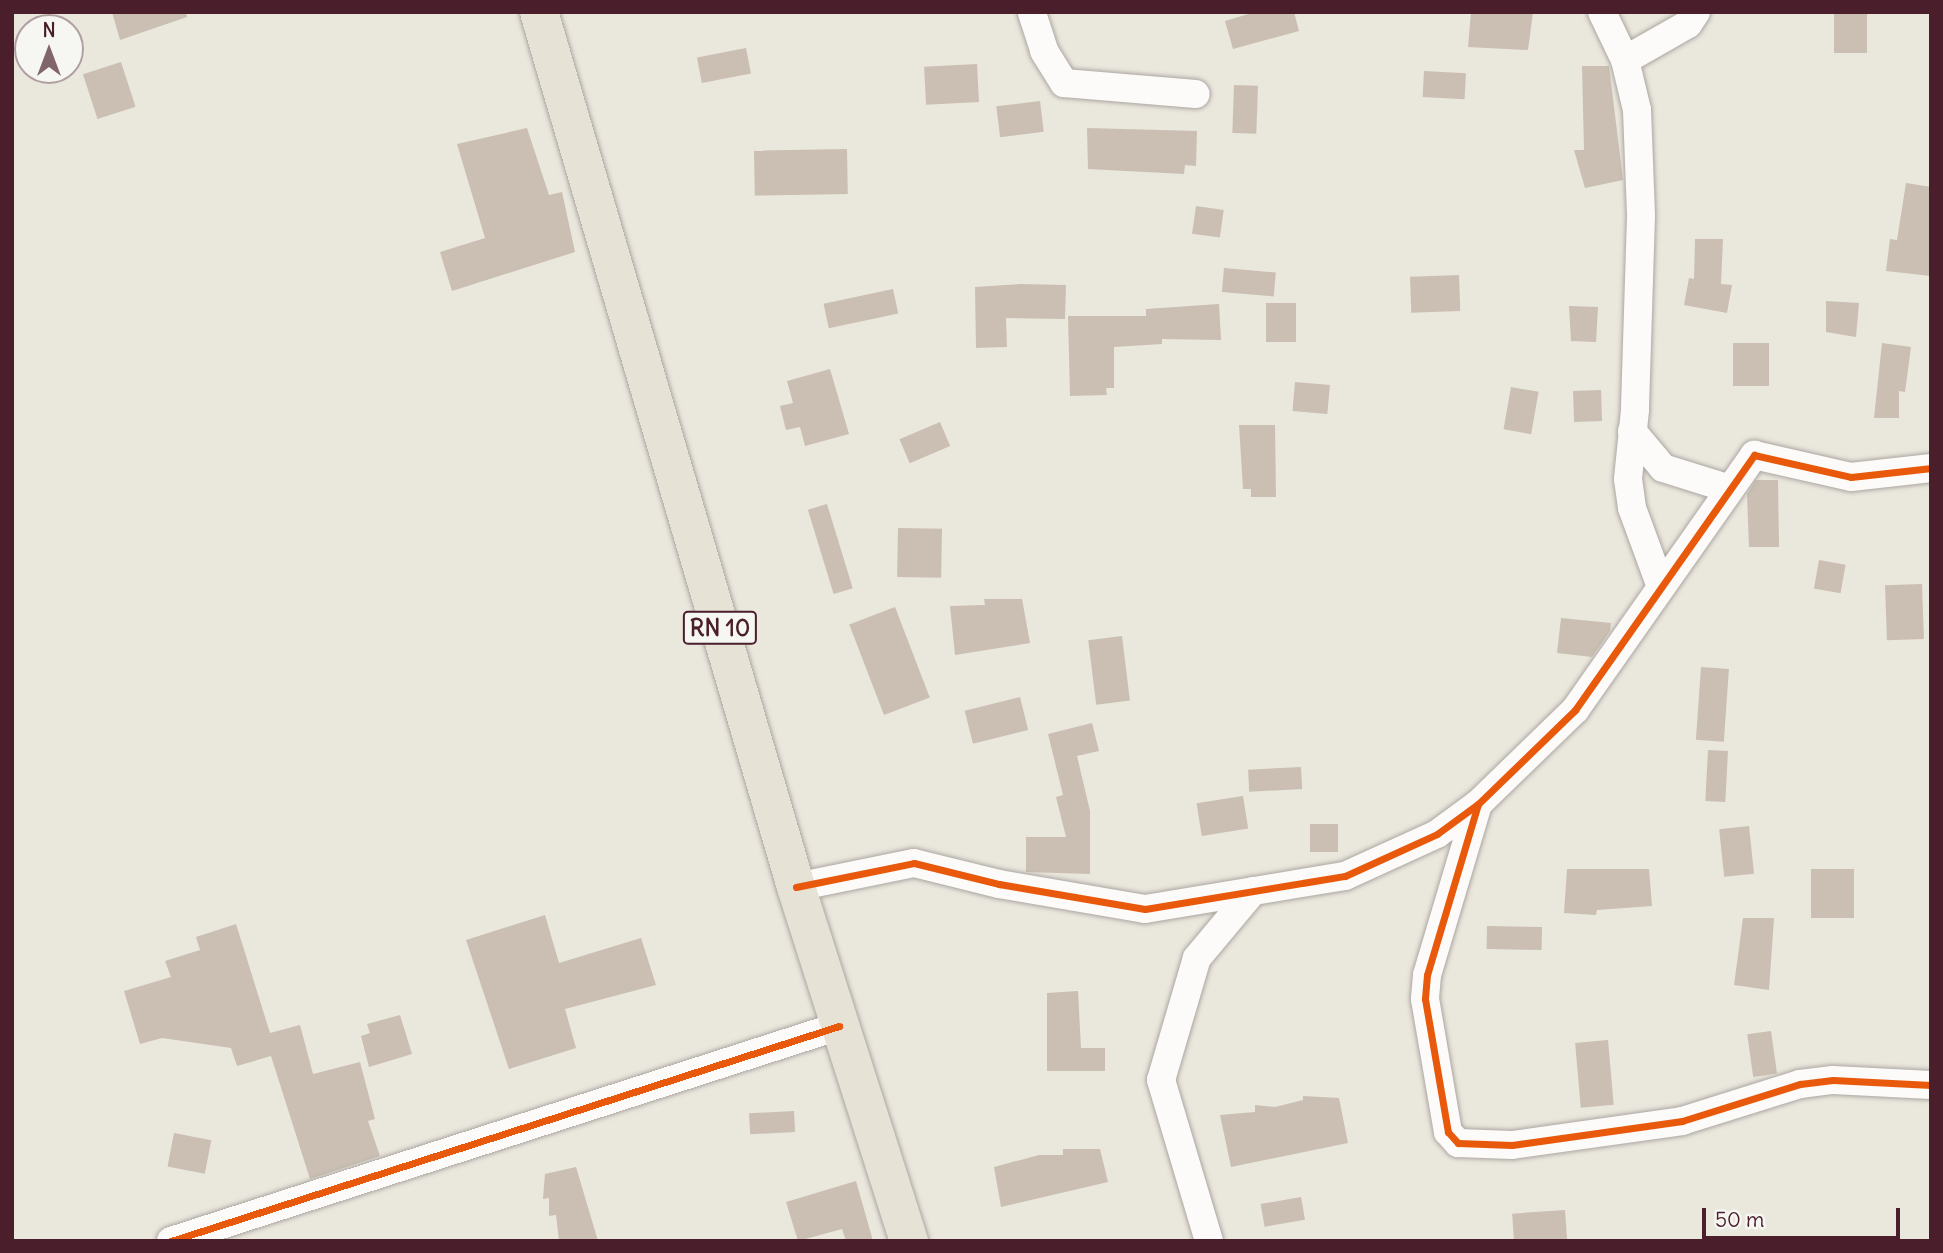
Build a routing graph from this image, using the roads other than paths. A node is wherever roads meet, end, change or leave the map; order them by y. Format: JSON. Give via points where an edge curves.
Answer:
{"nodes":[{"id":1,"x":539,"y":12,"type":"edge"},
{"id":2,"x":1032,"y":12,"type":"edge"},
{"id":3,"x":1602,"y":12,"type":"edge"},
{"id":4,"x":1696,"y":12,"type":"edge"},
{"id":5,"x":1625,"y":60,"type":"junction"},
{"id":6,"x":1196,"y":94,"type":"dead end"},
{"id":7,"x":1632,"y":431,"type":"junction"},
{"id":8,"x":1931,"y":468,"type":"edge"},
{"id":9,"x":1730,"y":489,"type":"junction"},
{"id":10,"x":1661,"y":587,"type":"junction"},
{"id":11,"x":1478,"y":804,"type":"junction"},
{"id":12,"x":796,"y":887,"type":"junction"},
{"id":13,"x":1253,"y":891,"type":"junction"},
{"id":14,"x":839,"y":1026,"type":"junction"},
{"id":15,"x":1931,"y":1085,"type":"edge"},
{"id":16,"x":171,"y":1241,"type":"edge"},
{"id":17,"x":909,"y":1241,"type":"edge"},
{"id":18,"x":1209,"y":1241,"type":"edge"}],
"edges":[{"from":1,"to":12,"type":"main road","number":"RN 10"},
{"from":2,"to":6,"type":"street","via":[[1044,51],[1063,83]]},
{"from":3,"to":5,"type":"street"},
{"from":4,"to":5,"type":"street","via":[[1688,24]]},
{"from":5,"to":7,"type":"street","via":[[1637,110],[1641,216]]},
{"from":7,"to":9,"type":"street","via":[[1663,468]]},
{"from":7,"to":10,"type":"street","via":[[1628,479],[1632,508]]},
{"from":8,"to":9,"type":"street","via":[[1851,477],[1754,455]]},
{"from":9,"to":10,"type":"street"},
{"from":10,"to":11,"type":"street","via":[[1575,710]]},
{"from":11,"to":13,"type":"street","via":[[1437,834],[1345,876]]},
{"from":11,"to":15,"type":"street","via":[[1427,975],[1424,999],[1448,1132],[1458,1143],[1512,1145],[1682,1121],[1800,1084],[1833,1080]]},
{"from":12,"to":13,"type":"street","via":[[914,863],[999,884],[1145,909]]},
{"from":12,"to":14,"type":"main road","number":"RN 10"},
{"from":13,"to":18,"type":"street","via":[[1198,958],[1161,1080]]},
{"from":14,"to":16,"type":"street"},
{"from":14,"to":17,"type":"main road","number":"RN 10"}]}
